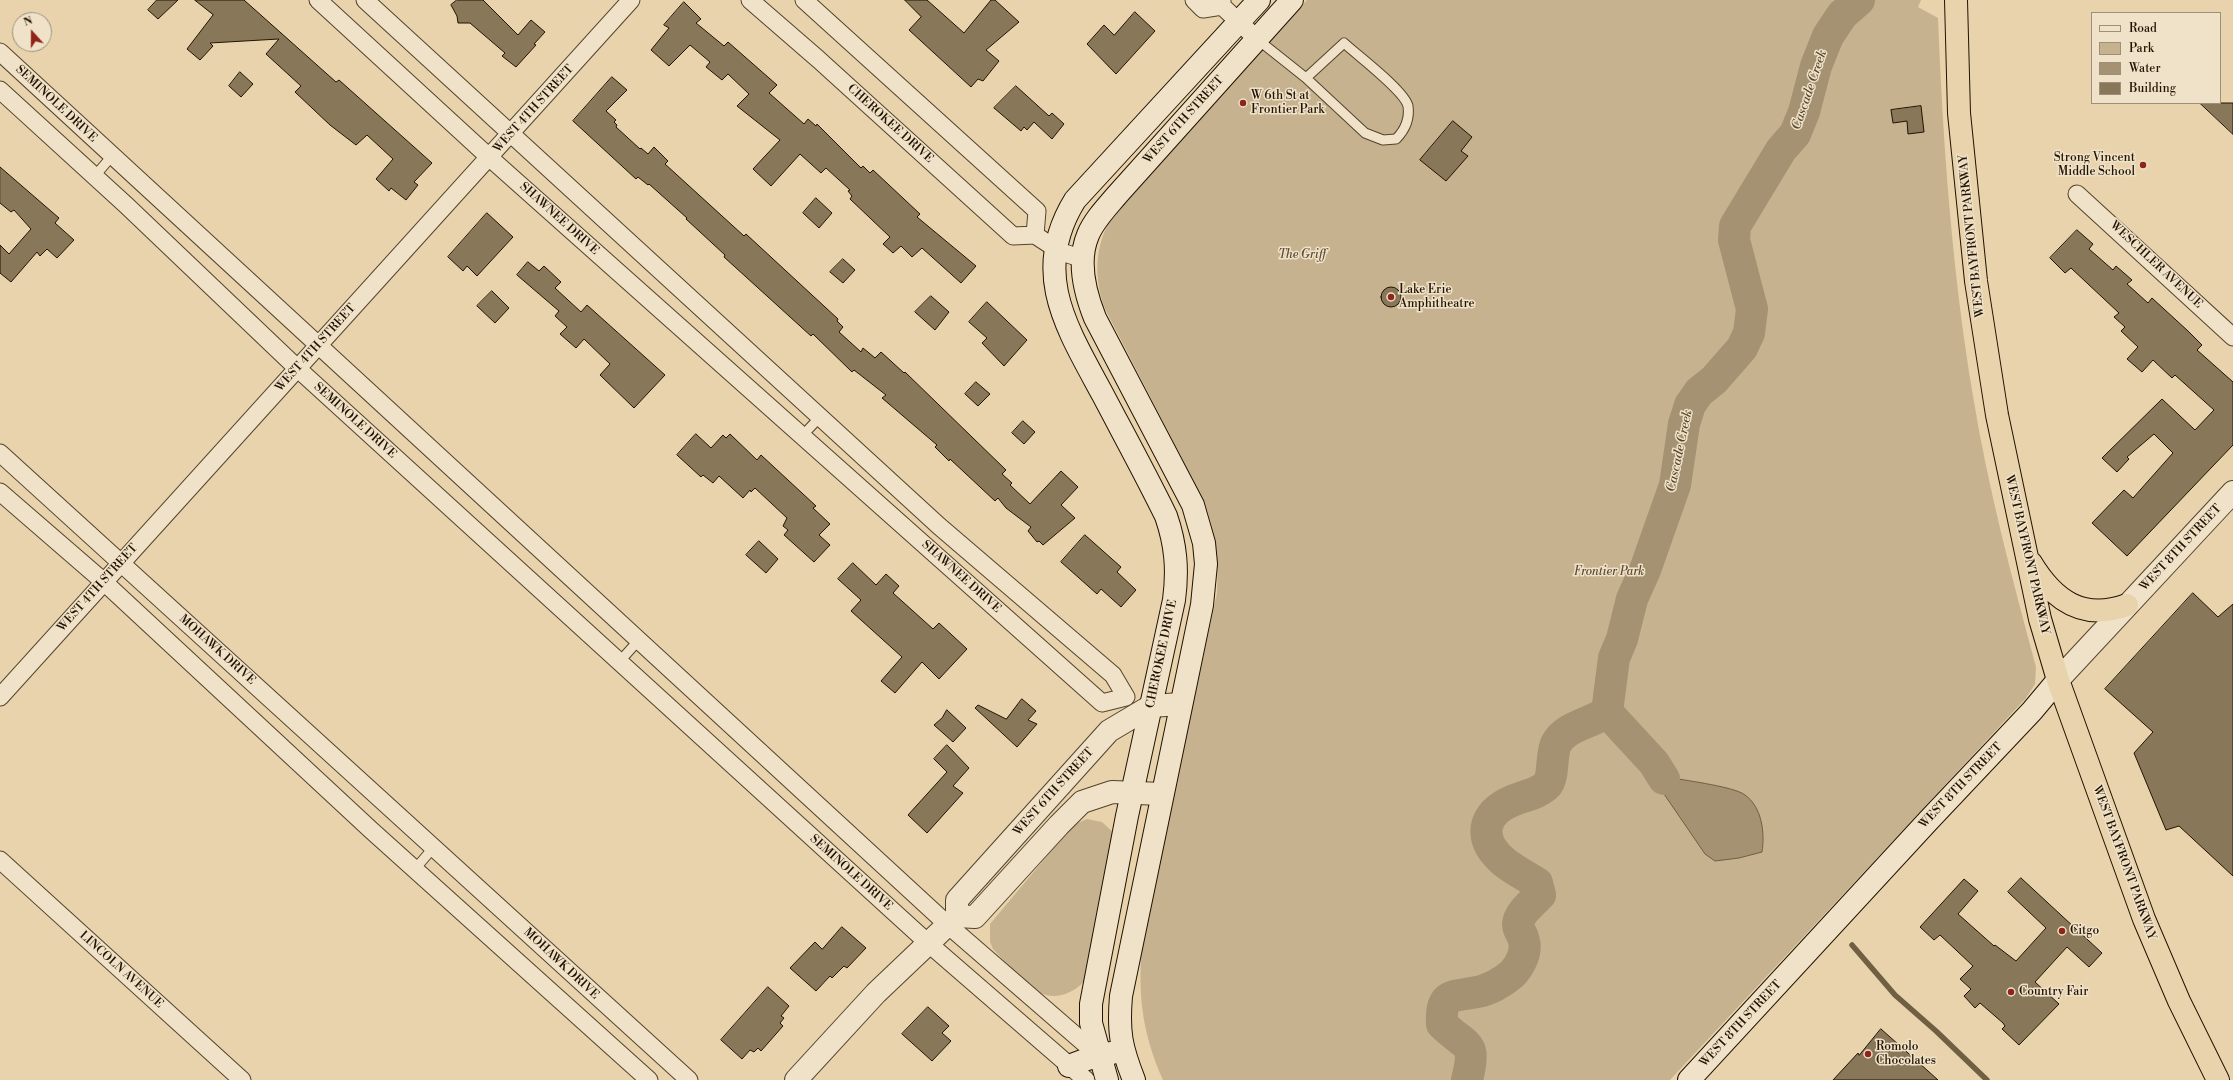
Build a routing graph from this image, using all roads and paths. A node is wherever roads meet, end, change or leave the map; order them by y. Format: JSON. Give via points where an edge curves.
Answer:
{"nodes":[{"id":1,"x":318,"y":0,"type":"edge"},
{"id":2,"x":365,"y":0,"type":"edge"},
{"id":3,"x":632,"y":0,"type":"edge"},
{"id":4,"x":750,"y":0,"type":"edge"},
{"id":5,"x":804,"y":0,"type":"edge"},
{"id":6,"x":1194,"y":0,"type":"edge"},
{"id":7,"x":1259,"y":0,"type":"edge"},
{"id":8,"x":1292,"y":0,"type":"edge"},
{"id":9,"x":1956,"y":0,"type":"edge"},
{"id":10,"x":1222,"y":3,"type":"edge"},
{"id":11,"x":1240,"y":22,"type":"junction"},
{"id":12,"x":1257,"y":39,"type":"junction"},
{"id":13,"x":0,"y":52,"type":"edge"},
{"id":14,"x":1306,"y":78,"type":"junction"},
{"id":15,"x":0,"y":90,"type":"edge"},
{"id":16,"x":511,"y":134,"type":"junction"},
{"id":17,"x":112,"y":156,"type":"junction"},
{"id":18,"x":490,"y":158,"type":"junction"},
{"id":19,"x":94,"y":177,"type":"junction"},
{"id":20,"x":2078,"y":194,"type":"dead end"},
{"id":21,"x":1035,"y":235,"type":"junction"},
{"id":22,"x":1058,"y":239,"type":"junction"},
{"id":23,"x":1084,"y":253,"type":"junction"},
{"id":24,"x":2233,"y":337,"type":"edge"},
{"id":25,"x":317,"y":346,"type":"junction"},
{"id":26,"x":297,"y":368,"type":"junction"},
{"id":27,"x":820,"y":417,"type":"junction"},
{"id":28,"x":802,"y":436,"type":"junction"},
{"id":29,"x":0,"y":453,"type":"edge"},
{"id":30,"x":0,"y":492,"type":"edge"},
{"id":31,"x":2233,"y":492,"type":"edge"},
{"id":32,"x":2027,"y":555,"type":"junction"},
{"id":33,"x":120,"y":563,"type":"junction"},
{"id":34,"x":104,"y":582,"type":"junction"},
{"id":35,"x":2127,"y":605,"type":"junction"},
{"id":36,"x":638,"y":641,"type":"junction"},
{"id":37,"x":620,"y":661,"type":"junction"},
{"id":38,"x":2058,"y":680,"type":"junction"},
{"id":39,"x":0,"y":696,"type":"edge"},
{"id":40,"x":1126,"y":697,"type":"junction"},
{"id":41,"x":1181,"y":704,"type":"junction"},
{"id":42,"x":1151,"y":706,"type":"junction"},
{"id":43,"x":1132,"y":792,"type":"junction"},
{"id":44,"x":1162,"y":794,"type":"junction"},
{"id":45,"x":434,"y":847,"type":"junction"},
{"id":46,"x":0,"y":860,"type":"edge"},
{"id":47,"x":415,"y":869,"type":"junction"},
{"id":48,"x":952,"y":920,"type":"junction"},
{"id":49,"x":928,"y":943,"type":"junction"},
{"id":50,"x":1123,"y":1051,"type":"junction"},
{"id":51,"x":1098,"y":1055,"type":"junction"},
{"id":52,"x":1069,"y":1066,"type":"junction"},
{"id":53,"x":242,"y":1080,"type":"edge"},
{"id":54,"x":649,"y":1080,"type":"edge"},
{"id":55,"x":689,"y":1080,"type":"edge"},
{"id":56,"x":796,"y":1080,"type":"edge"},
{"id":57,"x":1086,"y":1080,"type":"edge"},
{"id":58,"x":1107,"y":1080,"type":"edge"},
{"id":59,"x":1134,"y":1080,"type":"edge"},
{"id":60,"x":1689,"y":1080,"type":"edge"},
{"id":61,"x":2218,"y":1080,"type":"edge"}],
"edges":[{"from":1,"to":18,"type":"street","name":"SHAWNEE DRIVE"},
{"from":2,"to":16,"type":"street","name":"SHAWNEE DRIVE"},
{"from":3,"to":16,"type":"street","name":"WEST 4TH STREET"},
{"from":4,"to":21,"type":"street","name":"CHEROKEE DRIVE","via":[[1013,236]]},
{"from":5,"to":21,"type":"street","via":[[1037,210]]},
{"from":6,"to":10,"type":"street","via":[[1203,9]]},
{"from":7,"to":11,"type":"main road","name":"WEST 6TH STREET"},
{"from":8,"to":12,"type":"main road","name":"WEST 6TH STREET"},
{"from":9,"to":32,"type":"highway","name":"WEST BAYFRONT PARKWAY","via":[[1959,113],[1976,281],[1997,415]]},
{"from":10,"to":11,"type":"street"},
{"from":11,"to":12,"type":"street"},
{"from":11,"to":22,"type":"main road","name":"WEST 6TH STREET","via":[[1075,200]]},
{"from":12,"to":14,"type":"lane"},
{"from":12,"to":23,"type":"main road","name":"WEST 6TH STREET","via":[[1098,217],[1088,236]]},
{"from":13,"to":17,"type":"street","name":"SEMINOLE DRIVE"},
{"from":14,"to":14,"type":"lane","via":[[1365,133],[1384,140],[1396,139],[1406,129],[1408,104],[1398,90],[1344,43]]},
{"from":15,"to":19,"type":"street","name":"SEMINOLE DRIVE"},
{"from":16,"to":18,"type":"street","name":"WEST 4TH STREET"},
{"from":16,"to":27,"type":"street","name":"SHAWNEE DRIVE"},
{"from":17,"to":19,"type":"lane"},
{"from":17,"to":25,"type":"street","name":"SEMINOLE DRIVE"},
{"from":18,"to":25,"type":"street","name":"WEST 4TH STREET"},
{"from":18,"to":28,"type":"street","name":"SHAWNEE DRIVE"},
{"from":19,"to":26,"type":"street","name":"SEMINOLE DRIVE"},
{"from":20,"to":24,"type":"street","name":"WESCHLER AVENUE"},
{"from":21,"to":22,"type":"street"},
{"from":22,"to":23,"type":"street"},
{"from":22,"to":42,"type":"main road","name":"CHEROKEE DRIVE","via":[[1054,275],[1068,330],[1159,501],[1175,548],[1177,565],[1174,600]]},
{"from":23,"to":41,"type":"main road","via":[[1086,289],[1095,318],[1185,488],[1200,524],[1206,564],[1202,605]]},
{"from":25,"to":26,"type":"street","name":"WEST 4TH STREET"},
{"from":25,"to":36,"type":"street","name":"SEMINOLE DRIVE"},
{"from":26,"to":33,"type":"street","name":"WEST 4TH STREET"},
{"from":26,"to":37,"type":"street","name":"SEMINOLE DRIVE"},
{"from":27,"to":28,"type":"lane"},
{"from":27,"to":40,"type":"street","name":"SHAWNEE DRIVE","via":[[939,526],[1113,675]]},
{"from":28,"to":40,"type":"street","name":"SHAWNEE DRIVE","via":[[1102,702]]},
{"from":29,"to":33,"type":"street","name":"MOHAWK DRIVE"},
{"from":30,"to":34,"type":"street"},
{"from":31,"to":35,"type":"main road","name":"WEST 8TH STREET"},
{"from":32,"to":35,"type":"highway","via":[[2051,590],[2074,606],[2086,610],[2112,611]]},
{"from":32,"to":38,"type":"highway","name":"WEST BAYFRONT PARKWAY","via":[[2040,619]]},
{"from":33,"to":34,"type":"street","name":"WEST 4TH STREET"},
{"from":33,"to":45,"type":"street","name":"MOHAWK DRIVE"},
{"from":34,"to":39,"type":"street","name":"WEST 4TH STREET"},
{"from":34,"to":47,"type":"street"},
{"from":35,"to":38,"type":"main road","name":"WEST 8TH STREET"},
{"from":36,"to":37,"type":"lane"},
{"from":36,"to":48,"type":"street","name":"SEMINOLE DRIVE"},
{"from":37,"to":49,"type":"street","name":"SEMINOLE DRIVE"},
{"from":38,"to":60,"type":"main road","name":"WEST 8TH STREET"},
{"from":38,"to":61,"type":"highway","name":"WEST BAYFRONT PARKWAY","via":[[2159,958]]},
{"from":40,"to":42,"type":"street"},
{"from":41,"to":42,"type":"main road","name":"WEST 6TH STREET"},
{"from":41,"to":44,"type":"main road"},
{"from":42,"to":43,"type":"main road","name":"CHEROKEE DRIVE"},
{"from":42,"to":48,"type":"main road","name":"WEST 6TH STREET","via":[[1110,731],[1056,789],[957,900]]},
{"from":43,"to":44,"type":"main road"},
{"from":43,"to":48,"type":"main road","via":[[1112,792],[1082,802],[1066,816],[975,917]]},
{"from":43,"to":51,"type":"main road","name":"CHEROKEE DRIVE","via":[[1091,1004],[1091,1023]]},
{"from":44,"to":50,"type":"main road","via":[[1121,996],[1119,1014]]},
{"from":45,"to":47,"type":"lane"},
{"from":45,"to":55,"type":"street","name":"MOHAWK DRIVE"},
{"from":46,"to":53,"type":"street","name":"LINCOLN AVENUE"},
{"from":47,"to":54,"type":"street"},
{"from":48,"to":49,"type":"main road"},
{"from":48,"to":51,"type":"street","name":"SEMINOLE DRIVE"},
{"from":49,"to":52,"type":"street","name":"SEMINOLE DRIVE"},
{"from":49,"to":56,"type":"main road","via":[[876,993]]},
{"from":50,"to":51,"type":"main road"},
{"from":50,"to":59,"type":"main road"},
{"from":51,"to":52,"type":"main road"},
{"from":51,"to":58,"type":"main road","name":"CHEROKEE DRIVE"},
{"from":52,"to":57,"type":"street","name":"SEMINOLE DRIVE"}]}
